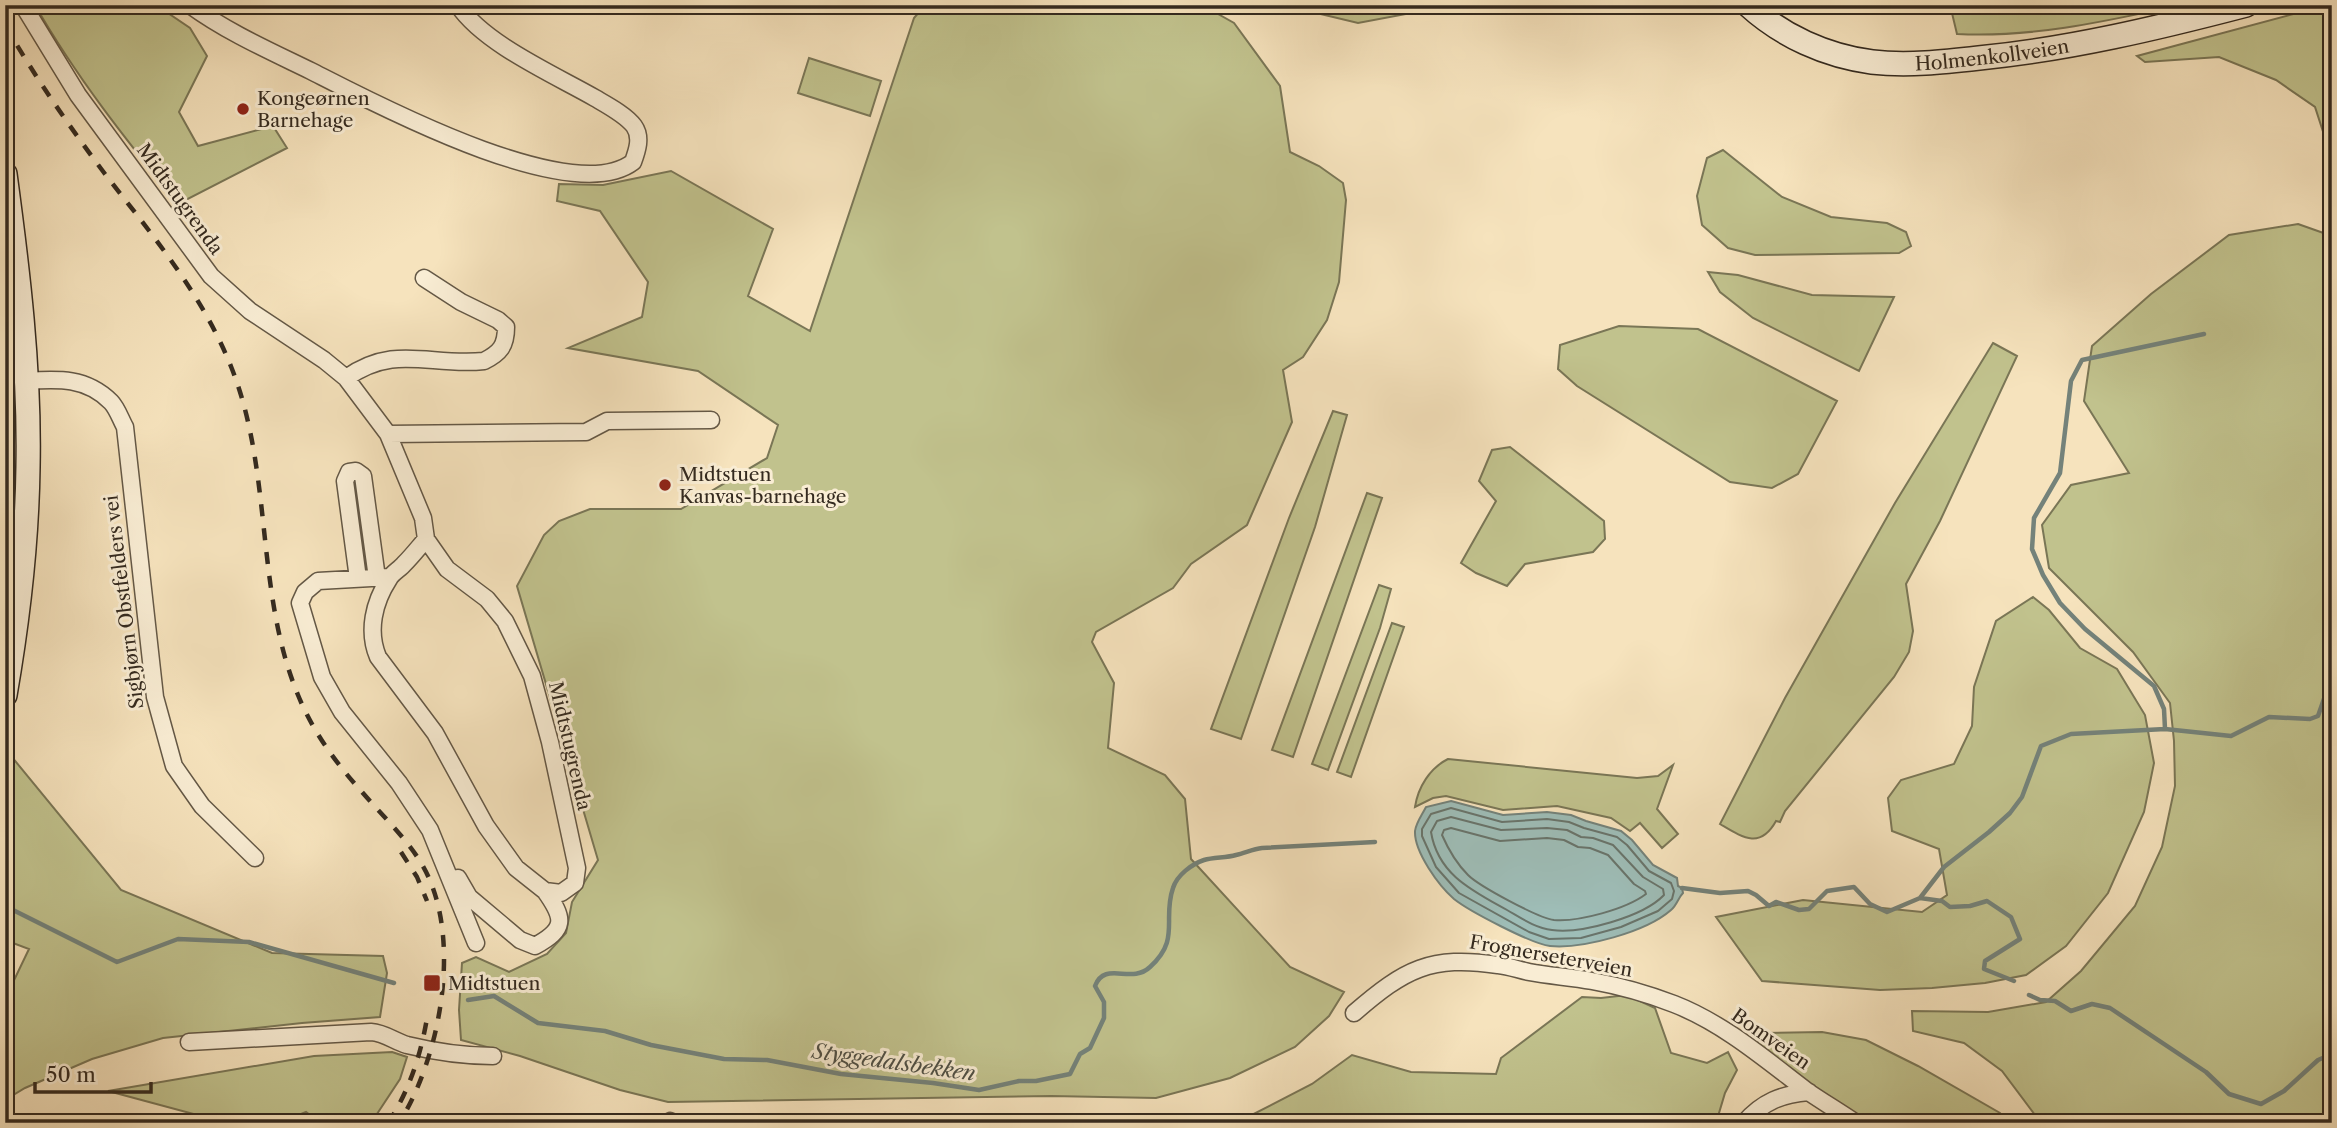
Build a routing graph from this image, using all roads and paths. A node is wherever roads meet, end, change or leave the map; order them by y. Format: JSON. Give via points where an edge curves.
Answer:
{"nodes":[{"id":1,"x":23,"y":5,"type":"edge"},
{"id":2,"x":190,"y":5,"type":"edge"},
{"id":3,"x":458,"y":5,"type":"edge"},
{"id":4,"x":1748,"y":5,"type":"edge"},
{"id":5,"x":2246,"y":5,"type":"edge"},
{"id":6,"x":5,"y":174,"type":"edge"},
{"id":7,"x":424,"y":278,"type":"dead end"},
{"id":8,"x":346,"y":378,"type":"junction"},
{"id":9,"x":26,"y":382,"type":"junction"},
{"id":10,"x":711,"y":420,"type":"dead end"},
{"id":11,"x":388,"y":433,"type":"junction"},
{"id":12,"x":426,"y":539,"type":"junction"},
{"id":13,"x":357,"y":571,"type":"dead end"},
{"id":14,"x":383,"y":577,"type":"junction"},
{"id":15,"x":5,"y":695,"type":"edge"},
{"id":16,"x":430,"y":830,"type":"junction"},
{"id":17,"x":256,"y":858,"type":"dead end"},
{"id":18,"x":545,"y":891,"type":"junction"},
{"id":19,"x":476,"y":943,"type":"dead end"},
{"id":20,"x":1354,"y":1013,"type":"dead end"},
{"id":21,"x":1708,"y":1021,"type":"joint"},
{"id":22,"x":189,"y":1042,"type":"dead end"},
{"id":23,"x":493,"y":1056,"type":"dead end"},
{"id":24,"x":1809,"y":1092,"type":"junction"},
{"id":25,"x":1744,"y":1123,"type":"edge"},
{"id":26,"x":1856,"y":1123,"type":"edge"}],
"edges":[{"from":1,"to":8,"type":"street","name":"Midtstugrenda","via":[[78,95],[211,276],[250,311]]},
{"from":2,"to":3,"type":"street","via":[[247,39],[475,148],[573,172],[609,172],[633,162],[638,137],[634,126],[610,107],[521,57],[484,31]]},
{"from":4,"to":5,"type":"main road","name":"Holmenkollveien","via":[[1777,28],[1827,52],[1906,64],[2062,48]]},
{"from":6,"to":9,"type":"main road"},
{"from":7,"to":8,"type":"street","via":[[498,320],[506,327],[506,343],[484,361],[393,357],[363,366]]},
{"from":8,"to":11,"type":"street","name":"Midtstugrenda"},
{"from":9,"to":15,"type":"main road","via":[[26,522]]},
{"from":9,"to":17,"type":"street","name":"Sigbjørn Obstfelders vei","via":[[62,379],[91,388],[112,403],[125,427],[155,697],[174,765],[202,806]]},
{"from":10,"to":11,"type":"street","via":[[607,421],[586,432]]},
{"from":11,"to":12,"type":"street","name":"Midtstugrenda","via":[[423,518]]},
{"from":12,"to":14,"type":"street","via":[[402,566]]},
{"from":12,"to":18,"type":"street","name":"Midtstugrenda","via":[[447,569],[487,599],[505,621],[531,676],[577,868],[575,883],[561,893]]},
{"from":13,"to":14,"type":"street","via":[[345,481],[349,472],[356,471],[363,477]]},
{"from":14,"to":16,"type":"street","via":[[318,581],[304,592],[300,603],[322,677],[342,712]]},
{"from":14,"to":18,"type":"street","via":[[371,629],[377,657],[446,749],[470,799],[516,868]]},
{"from":16,"to":18,"type":"street","via":[[469,897],[520,940],[535,946],[550,938],[559,925],[559,910]]},
{"from":16,"to":19,"type":"street"},
{"from":20,"to":21,"type":"street","name":"Frognerseterveien","via":[[1404,974],[1465,961],[1593,981],[1674,1004]]},
{"from":21,"to":24,"type":"street","name":"Bomveien"},
{"from":22,"to":23,"type":"street","via":[[371,1032],[437,1052]]},
{"from":24,"to":25,"type":"street","name":"Bomveien","via":[[1774,1099]]},
{"from":24,"to":26,"type":"street","name":"Bomveien"}]}
